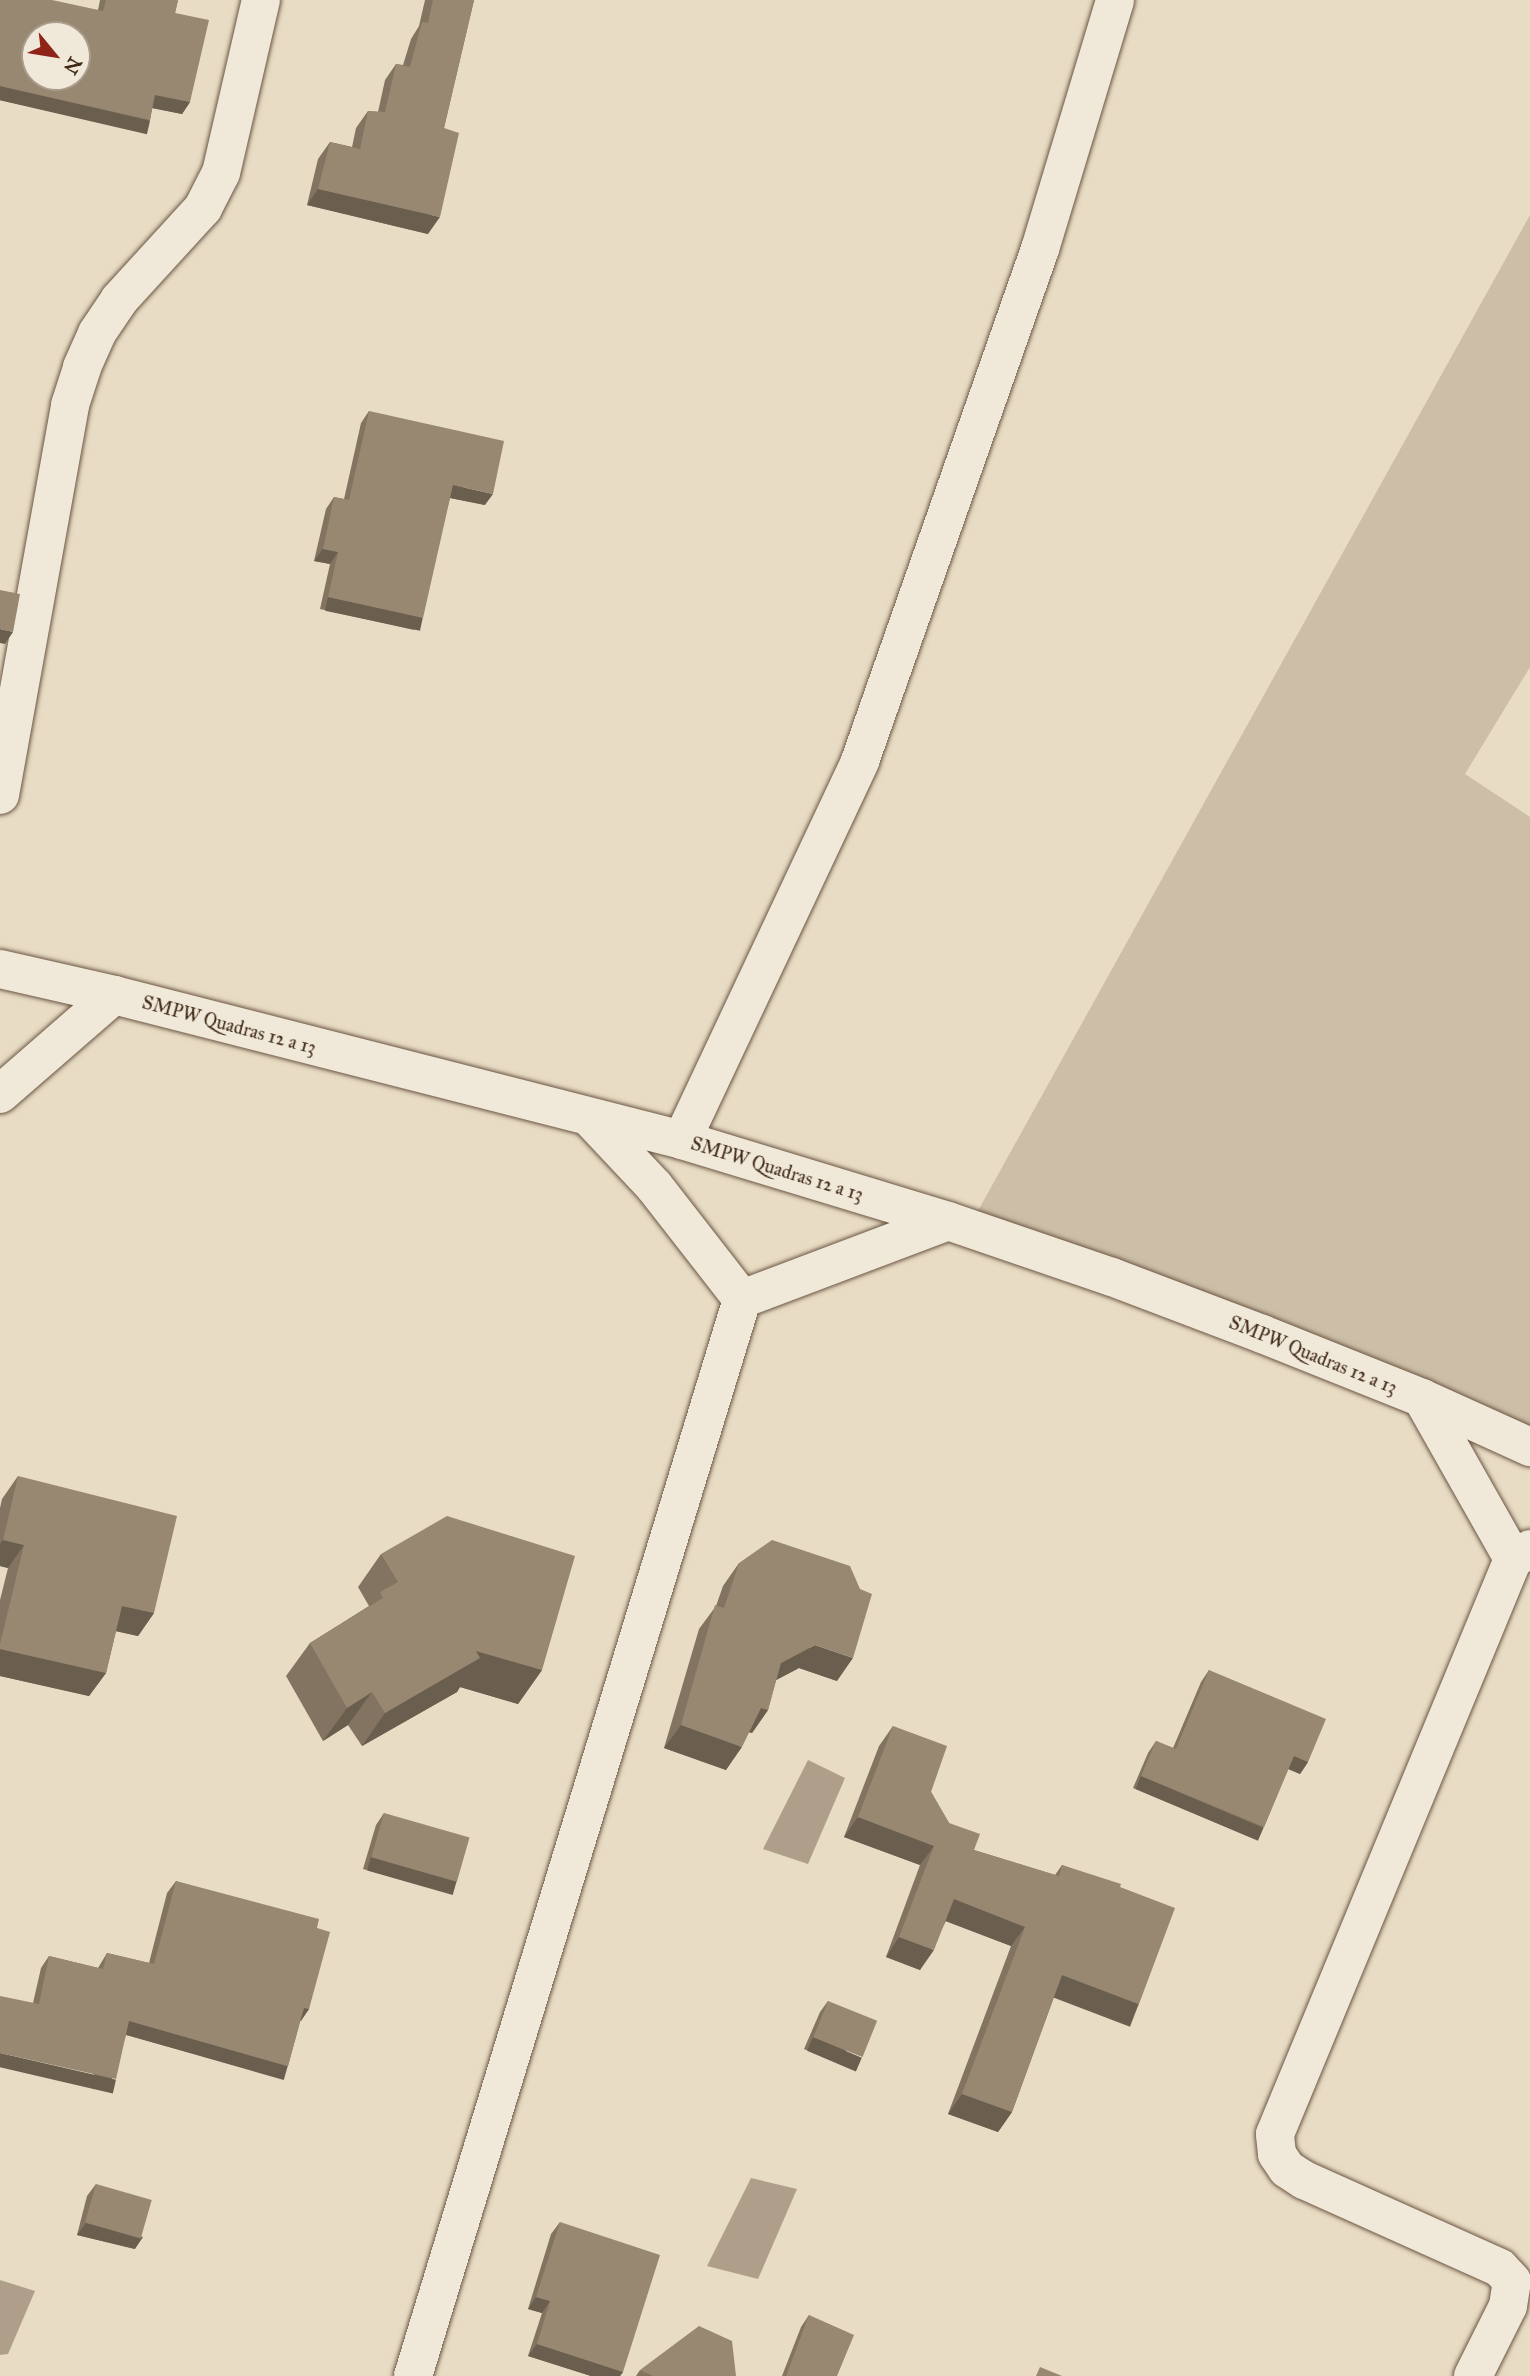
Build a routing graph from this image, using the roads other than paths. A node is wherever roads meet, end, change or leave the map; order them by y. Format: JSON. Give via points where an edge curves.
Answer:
{"nodes":[{"id":1,"x":261,"y":0,"type":"edge"},
{"id":2,"x":1115,"y":0,"type":"edge"},
{"id":3,"x":0,"y":794,"type":"edge"},
{"id":4,"x":0,"y":968,"type":"edge"},
{"id":5,"x":114,"y":995,"type":"junction"},
{"id":6,"x":0,"y":1094,"type":"edge"},
{"id":7,"x":591,"y":1119,"type":"junction"},
{"id":8,"x":682,"y":1140,"type":"junction"},
{"id":9,"x":948,"y":1221,"type":"junction"},
{"id":10,"x":742,"y":1299,"type":"junction"},
{"id":11,"x":1422,"y":1398,"type":"junction"},
{"id":12,"x":1530,"y":1447,"type":"edge"},
{"id":13,"x":1522,"y":1554,"type":"edge"},
{"id":14,"x":413,"y":2376,"type":"edge"},
{"id":15,"x":1474,"y":2376,"type":"edge"}],
"edges":[{"from":1,"to":3,"type":"street","via":[[221,173],[203,208],[119,300],[82,367],[70,405]]},
{"from":2,"to":8,"type":"street","via":[[1040,249],[860,761]]},
{"from":4,"to":5,"type":"street","name":"SMPW Quadras 12 a 13"},
{"from":5,"to":6,"type":"street"},
{"from":5,"to":7,"type":"street","name":"SMPW Quadras 12 a 13"},
{"from":7,"to":8,"type":"street","name":"SMPW Quadras 12 a 13"},
{"from":7,"to":10,"type":"street","via":[[654,1186]]},
{"from":8,"to":9,"type":"street","name":"SMPW Quadras 12 a 13"},
{"from":9,"to":10,"type":"street"},
{"from":9,"to":11,"type":"street","name":"SMPW Quadras 12 a 13","via":[[1112,1277]]},
{"from":10,"to":14,"type":"street"},
{"from":11,"to":12,"type":"street","name":"SMPW Quadras 12 a 13"},
{"from":11,"to":13,"type":"street"},
{"from":13,"to":15,"type":"street","via":[[1275,2134],[1277,2154],[1287,2169],[1304,2180],[1500,2268],[1512,2281],[1508,2306]]}]}
